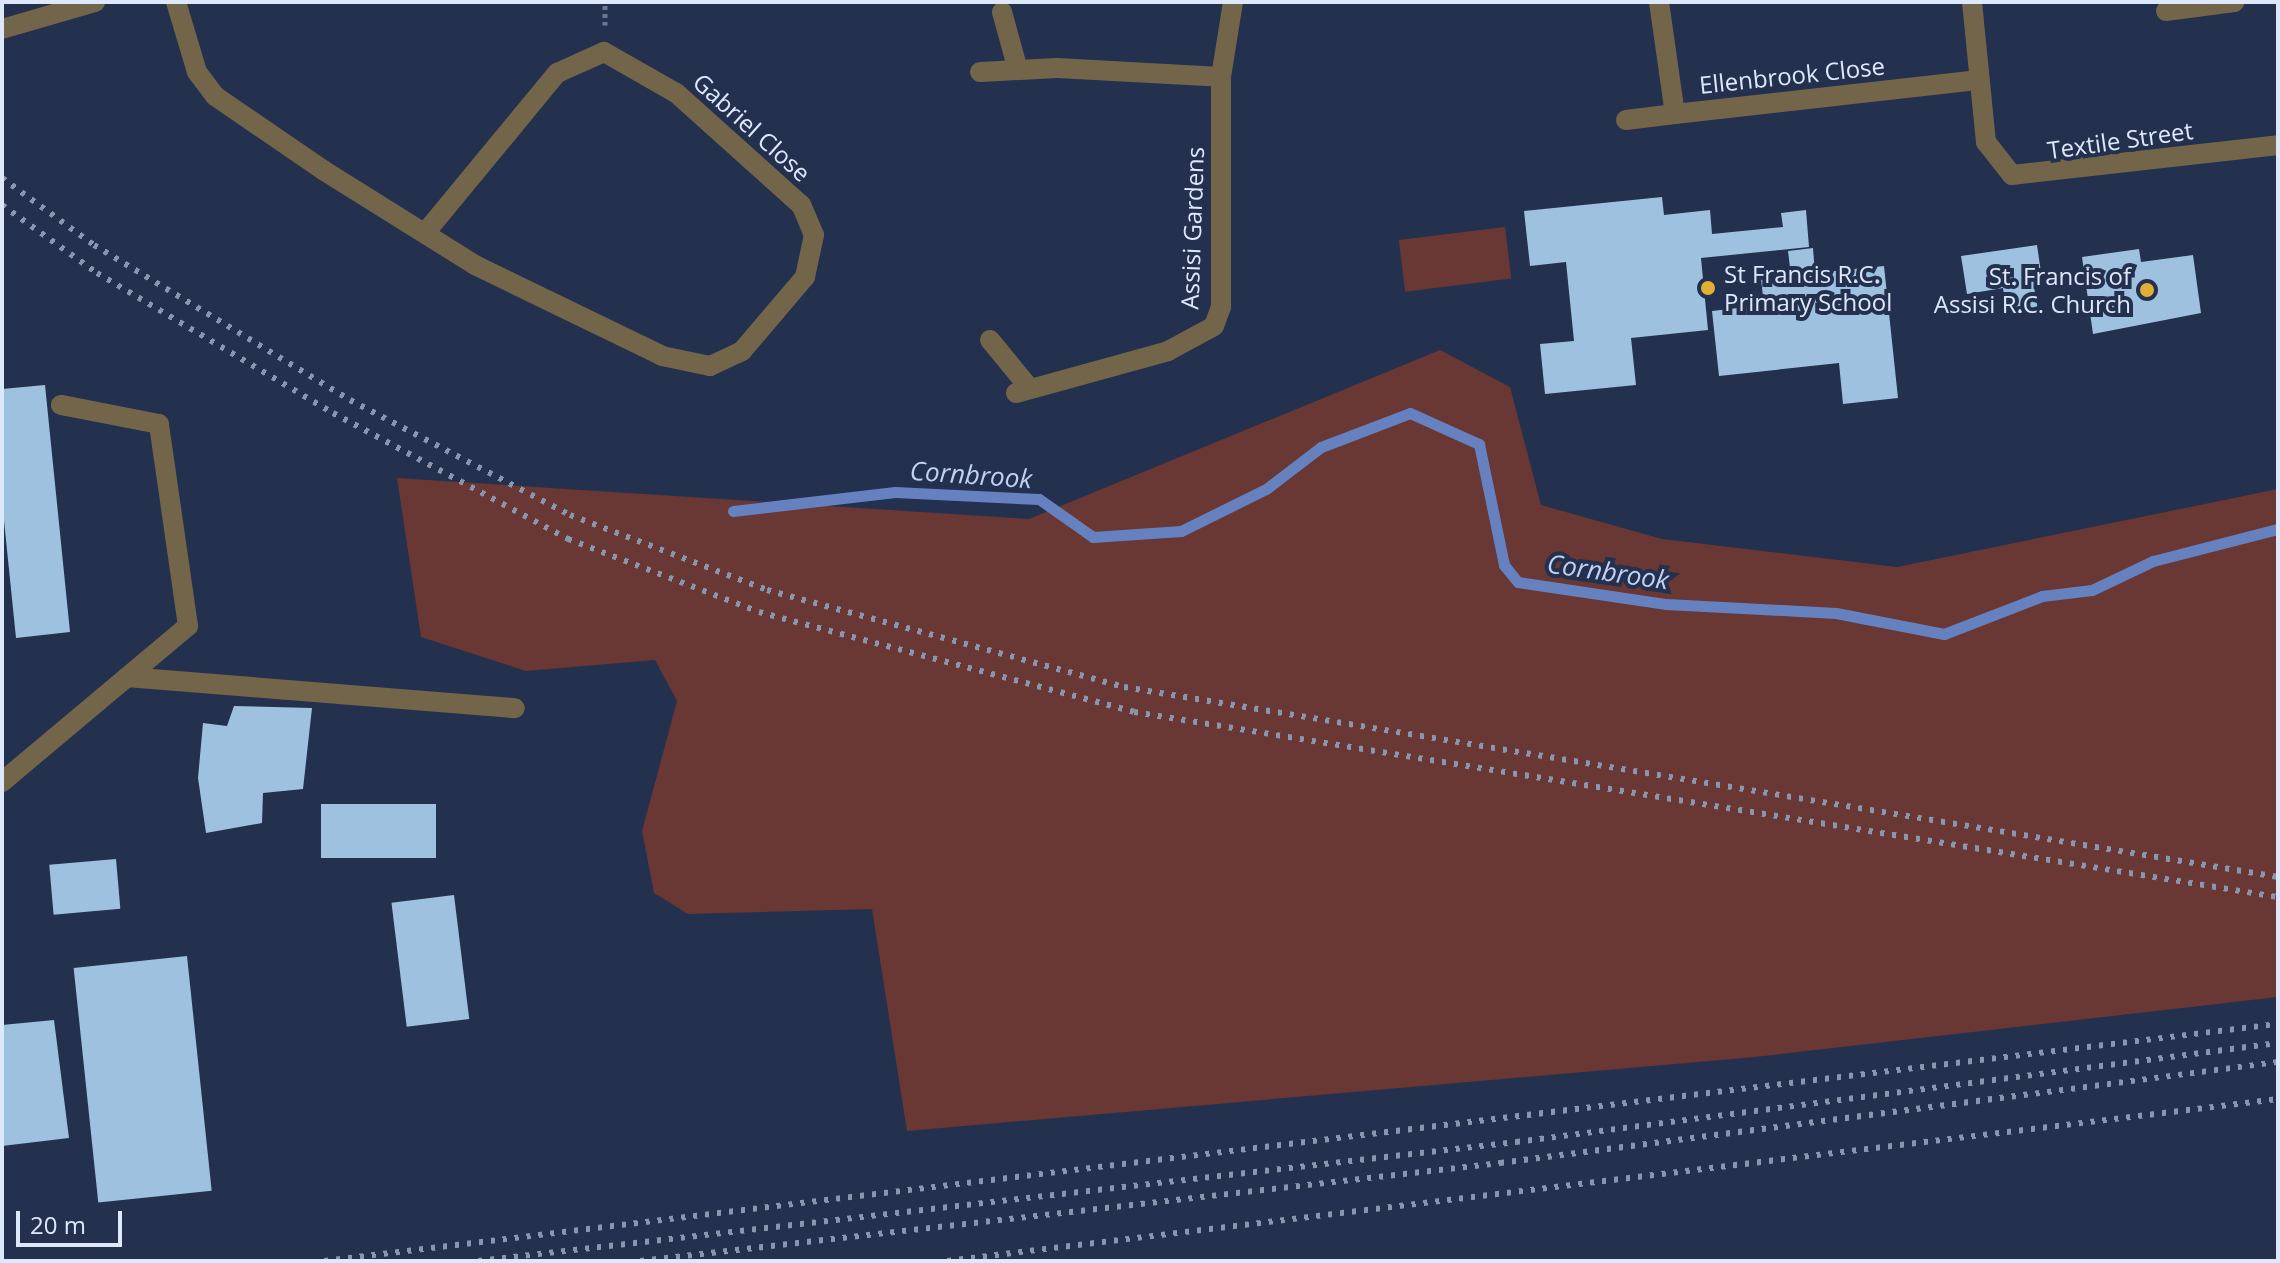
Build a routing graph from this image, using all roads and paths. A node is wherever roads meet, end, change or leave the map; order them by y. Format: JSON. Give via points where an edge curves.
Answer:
{"nodes":[{"id":1,"x":95,"y":2,"type":"edge"},
{"id":2,"x":176,"y":2,"type":"edge"},
{"id":3,"x":1233,"y":2,"type":"edge"},
{"id":4,"x":1659,"y":2,"type":"edge"},
{"id":5,"x":1972,"y":2,"type":"edge"},
{"id":6,"x":2234,"y":2,"type":"edge"},
{"id":7,"x":2166,"y":11,"type":"dead end"},
{"id":8,"x":1002,"y":12,"type":"dead end"},
{"id":9,"x":2,"y":29,"type":"edge"},
{"id":10,"x":1018,"y":70,"type":"junction"},
{"id":11,"x":980,"y":72,"type":"dead end"},
{"id":12,"x":1221,"y":77,"type":"junction"},
{"id":13,"x":1979,"y":80,"type":"junction"},
{"id":14,"x":1675,"y":114,"type":"junction"},
{"id":15,"x":1626,"y":120,"type":"dead end"},
{"id":16,"x":2278,"y":145,"type":"edge"},
{"id":17,"x":425,"y":233,"type":"junction"},
{"id":18,"x":990,"y":340,"type":"dead end"},
{"id":19,"x":61,"y":405,"type":"dead end"},
{"id":20,"x":127,"y":677,"type":"junction"},
{"id":21,"x":515,"y":708,"type":"dead end"},
{"id":22,"x":2,"y":782,"type":"edge"}],
"edges":[{"from":1,"to":9,"type":"street"},
{"from":2,"to":17,"type":"street","name":"Gabriel Close","via":[[197,72],[215,96]]},
{"from":3,"to":12,"type":"street","name":"Assisi Gardens"},
{"from":4,"to":14,"type":"street","name":"Ellenbrook Close"},
{"from":5,"to":13,"type":"street"},
{"from":6,"to":7,"type":"street"},
{"from":8,"to":10,"type":"street"},
{"from":10,"to":11,"type":"street"},
{"from":10,"to":12,"type":"street"},
{"from":12,"to":18,"type":"street","name":"Assisi Gardens","via":[[1221,307],[1214,326],[1168,351],[1021,389]]},
{"from":13,"to":14,"type":"street","name":"Ellenbrook Close"},
{"from":13,"to":16,"type":"street","name":"Textile Street","via":[[1986,142],[2012,175],[2037,178]]},
{"from":14,"to":15,"type":"street"},
{"from":17,"to":17,"type":"street","name":"Gabriel Close","via":[[662,356],[710,366],[742,351],[805,277],[814,235],[801,205],[737,155],[676,93],[604,52],[557,73]]},
{"from":19,"to":20,"type":"street","via":[[159,424],[188,626]]},
{"from":20,"to":21,"type":"street"},
{"from":20,"to":22,"type":"street"}]}
